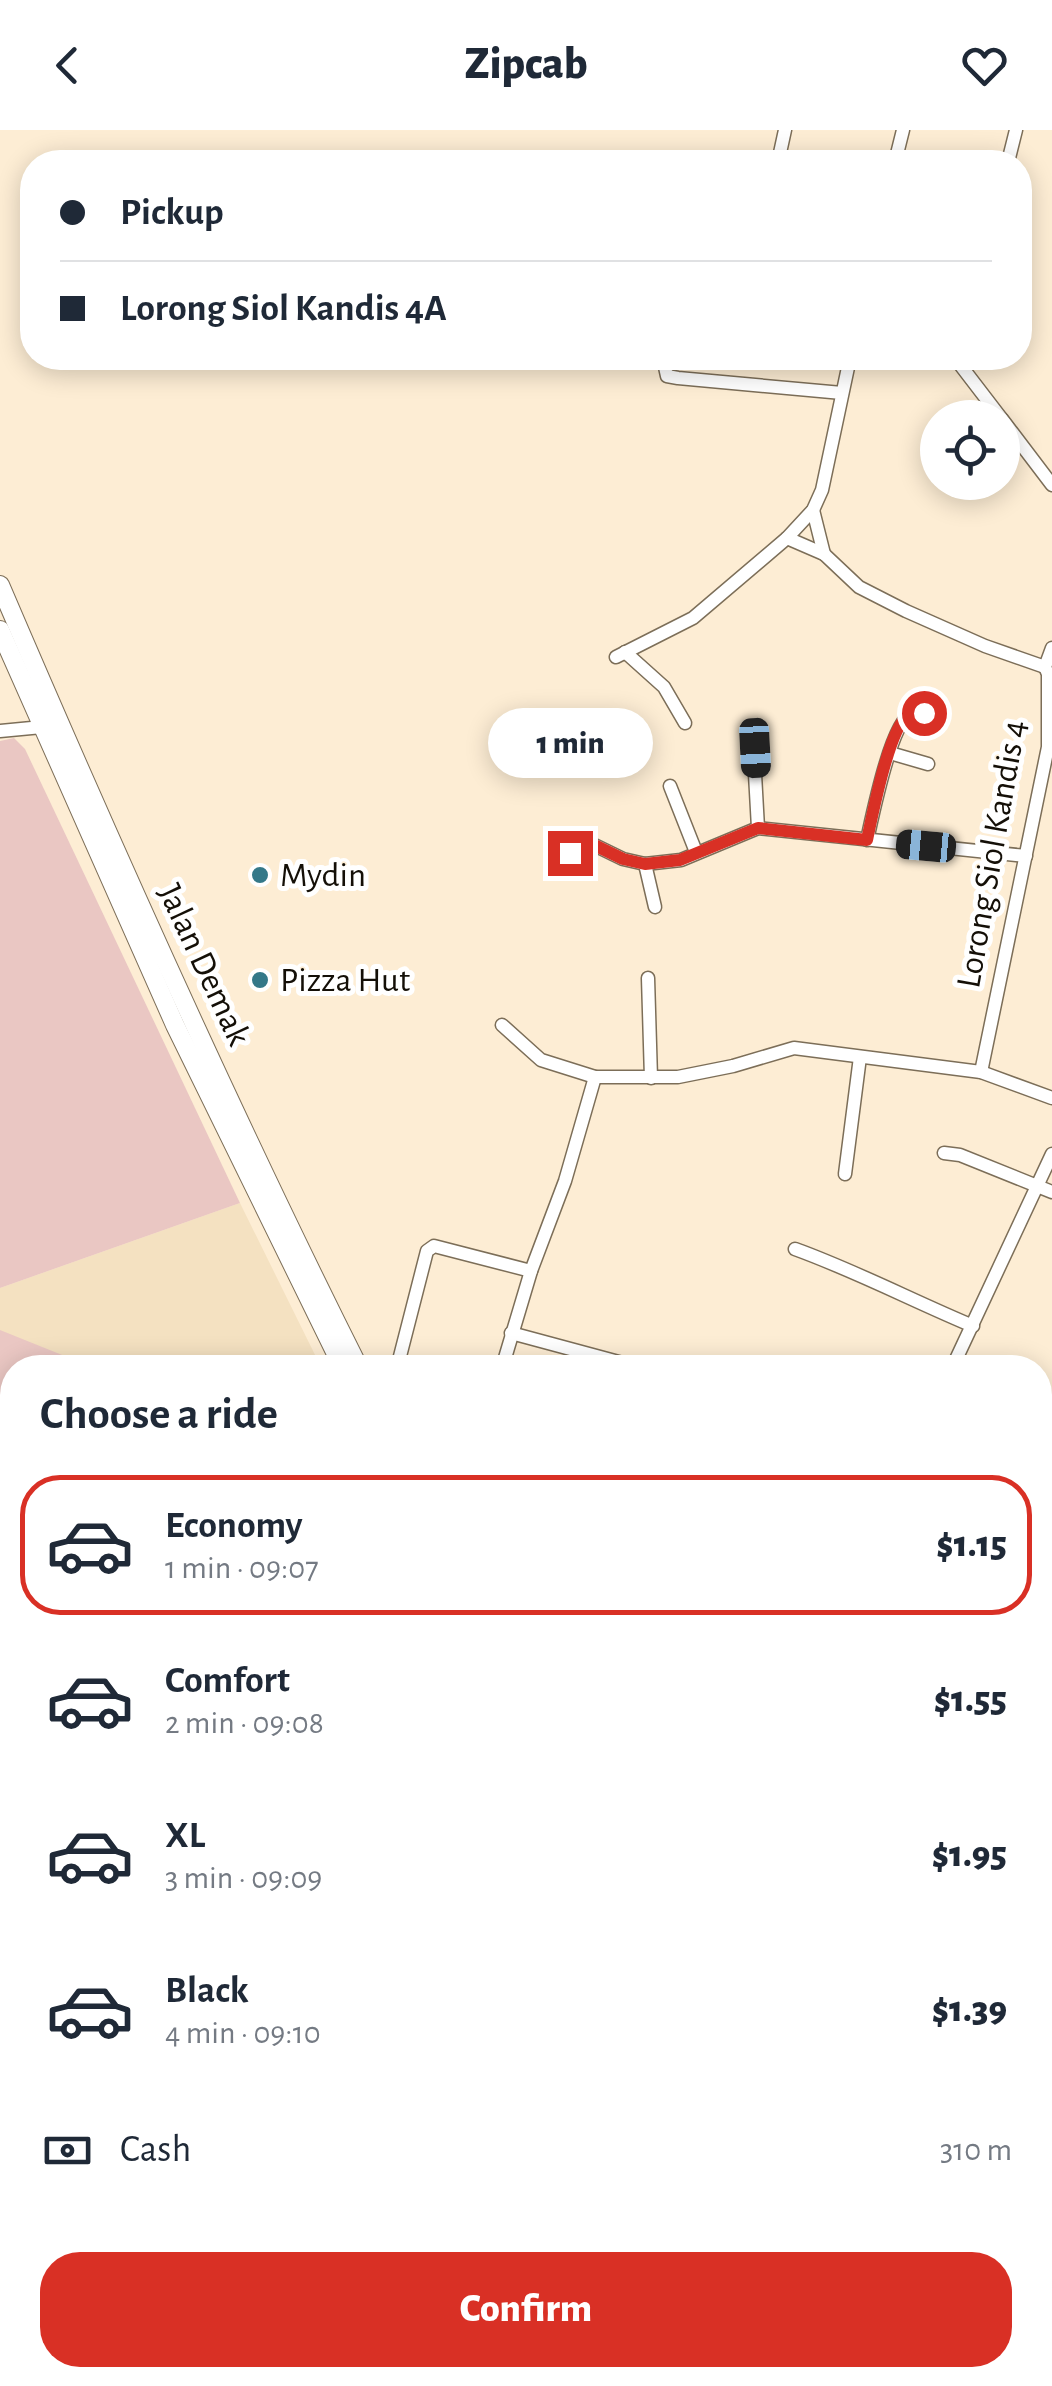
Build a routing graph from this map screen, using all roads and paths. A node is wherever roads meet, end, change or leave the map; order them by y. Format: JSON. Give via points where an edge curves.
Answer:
{"nodes":[{"id":1,"x":666,"y":370,"type":"edge"},
{"id":2,"x":847,"y":370,"type":"edge"},
{"id":3,"x":966,"y":370,"type":"edge"},
{"id":4,"x":842,"y":393,"type":"junction"},
{"id":5,"x":989,"y":400,"type":"edge"},
{"id":6,"x":1020,"y":442,"type":"edge"},
{"id":7,"x":1052,"y":485,"type":"edge"},
{"id":8,"x":813,"y":510,"type":"junction"},
{"id":9,"x":787,"y":538,"type":"junction"},
{"id":10,"x":824,"y":554,"type":"junction"},
{"id":11,"x":0,"y":585,"type":"edge"},
{"id":12,"x":0,"y":630,"type":"edge"},
{"id":13,"x":1052,"y":648,"type":"edge"},
{"id":14,"x":1045,"y":667,"type":"junction"},
{"id":15,"x":935,"y":714,"type":"dead end"},
{"id":16,"x":685,"y":722,"type":"dead end"},
{"id":17,"x":42,"y":728,"type":"junction"},
{"id":18,"x":0,"y":731,"type":"edge"},
{"id":19,"x":753,"y":738,"type":"dead end"},
{"id":20,"x":890,"y":753,"type":"junction"},
{"id":21,"x":928,"y":764,"type":"dead end"},
{"id":22,"x":670,"y":786,"type":"dead end"},
{"id":23,"x":1045,"y":786,"type":"edge"},
{"id":24,"x":758,"y":828,"type":"junction"},
{"id":25,"x":867,"y":840,"type":"junction"},
{"id":26,"x":696,"y":852,"type":"junction"},
{"id":27,"x":570,"y":853,"type":"dead end"},
{"id":28,"x":1026,"y":856,"type":"junction"},
{"id":29,"x":645,"y":864,"type":"junction"},
{"id":30,"x":654,"y":907,"type":"dead end"},
{"id":31,"x":648,"y":978,"type":"dead end"},
{"id":32,"x":502,"y":1025,"type":"dead end"},
{"id":33,"x":860,"y":1057,"type":"junction"},
{"id":34,"x":981,"y":1072,"type":"junction"},
{"id":35,"x":595,"y":1077,"type":"junction"},
{"id":36,"x":651,"y":1078,"type":"junction"},
{"id":37,"x":1052,"y":1098,"type":"edge"},
{"id":38,"x":944,"y":1153,"type":"dead end"},
{"id":39,"x":1052,"y":1154,"type":"edge"},
{"id":40,"x":846,"y":1174,"type":"dead end"},
{"id":41,"x":1038,"y":1186,"type":"junction"},
{"id":42,"x":1052,"y":1192,"type":"edge"},
{"id":43,"x":795,"y":1249,"type":"dead end"},
{"id":44,"x":531,"y":1271,"type":"junction"},
{"id":45,"x":972,"y":1326,"type":"junction"},
{"id":46,"x":512,"y":1333,"type":"junction"},
{"id":47,"x":337,"y":1355,"type":"edge"},
{"id":48,"x":353,"y":1355,"type":"edge"},
{"id":49,"x":400,"y":1355,"type":"edge"},
{"id":50,"x":506,"y":1355,"type":"edge"},
{"id":51,"x":581,"y":1355,"type":"edge"},
{"id":52,"x":958,"y":1355,"type":"edge"}],
"edges":[{"from":1,"to":4,"type":"street","via":[[678,378]]},
{"from":2,"to":4,"type":"street"},
{"from":3,"to":5,"type":"street"},
{"from":4,"to":8,"type":"street"},
{"from":6,"to":7,"type":"street"},
{"from":8,"to":9,"type":"street"},
{"from":8,"to":10,"type":"street"},
{"from":9,"to":10,"type":"street"},
{"from":9,"to":16,"type":"street","via":[[693,618],[621,655],[664,687]]},
{"from":10,"to":14,"type":"street","via":[[859,587]]},
{"from":11,"to":48,"type":"highway","name":"Jalan Demak","via":[[246,1138]]},
{"from":12,"to":17,"type":"highway","name":"Jalan Demak"},
{"from":13,"to":14,"type":"street","name":"Lorong Siol Kandis 4"},
{"from":14,"to":23,"type":"street","name":"Lorong Siol Kandis 4"},
{"from":15,"to":20,"type":"street","via":[[906,718]]},
{"from":17,"to":18,"type":"street"},
{"from":17,"to":47,"type":"highway","name":"Jalan Demak","via":[[175,1025]]},
{"from":19,"to":24,"type":"street"},
{"from":20,"to":21,"type":"street"},
{"from":20,"to":25,"type":"street"},
{"from":22,"to":26,"type":"street"},
{"from":23,"to":28,"type":"street","name":"Lorong Siol Kandis 4"},
{"from":24,"to":25,"type":"street"},
{"from":24,"to":26,"type":"street"},
{"from":25,"to":28,"type":"street"},
{"from":26,"to":29,"type":"street"},
{"from":27,"to":29,"type":"street","via":[[588,840]]},
{"from":28,"to":34,"type":"street","name":"Lorong Siol Kandis 4"},
{"from":29,"to":30,"type":"street"},
{"from":31,"to":36,"type":"street"},
{"from":32,"to":35,"type":"street","via":[[541,1060]]},
{"from":33,"to":34,"type":"street"},
{"from":33,"to":36,"type":"street","via":[[794,1048],[733,1066]]},
{"from":33,"to":40,"type":"street"},
{"from":34,"to":37,"type":"street"},
{"from":35,"to":36,"type":"street"},
{"from":35,"to":44,"type":"street"},
{"from":38,"to":41,"type":"street"},
{"from":39,"to":41,"type":"street"},
{"from":41,"to":42,"type":"street"},
{"from":41,"to":45,"type":"street"},
{"from":43,"to":45,"type":"street"},
{"from":44,"to":46,"type":"street"},
{"from":44,"to":49,"type":"street","via":[[434,1246],[427,1251]]},
{"from":45,"to":52,"type":"street"},
{"from":46,"to":50,"type":"street"},
{"from":46,"to":51,"type":"street"}]}
